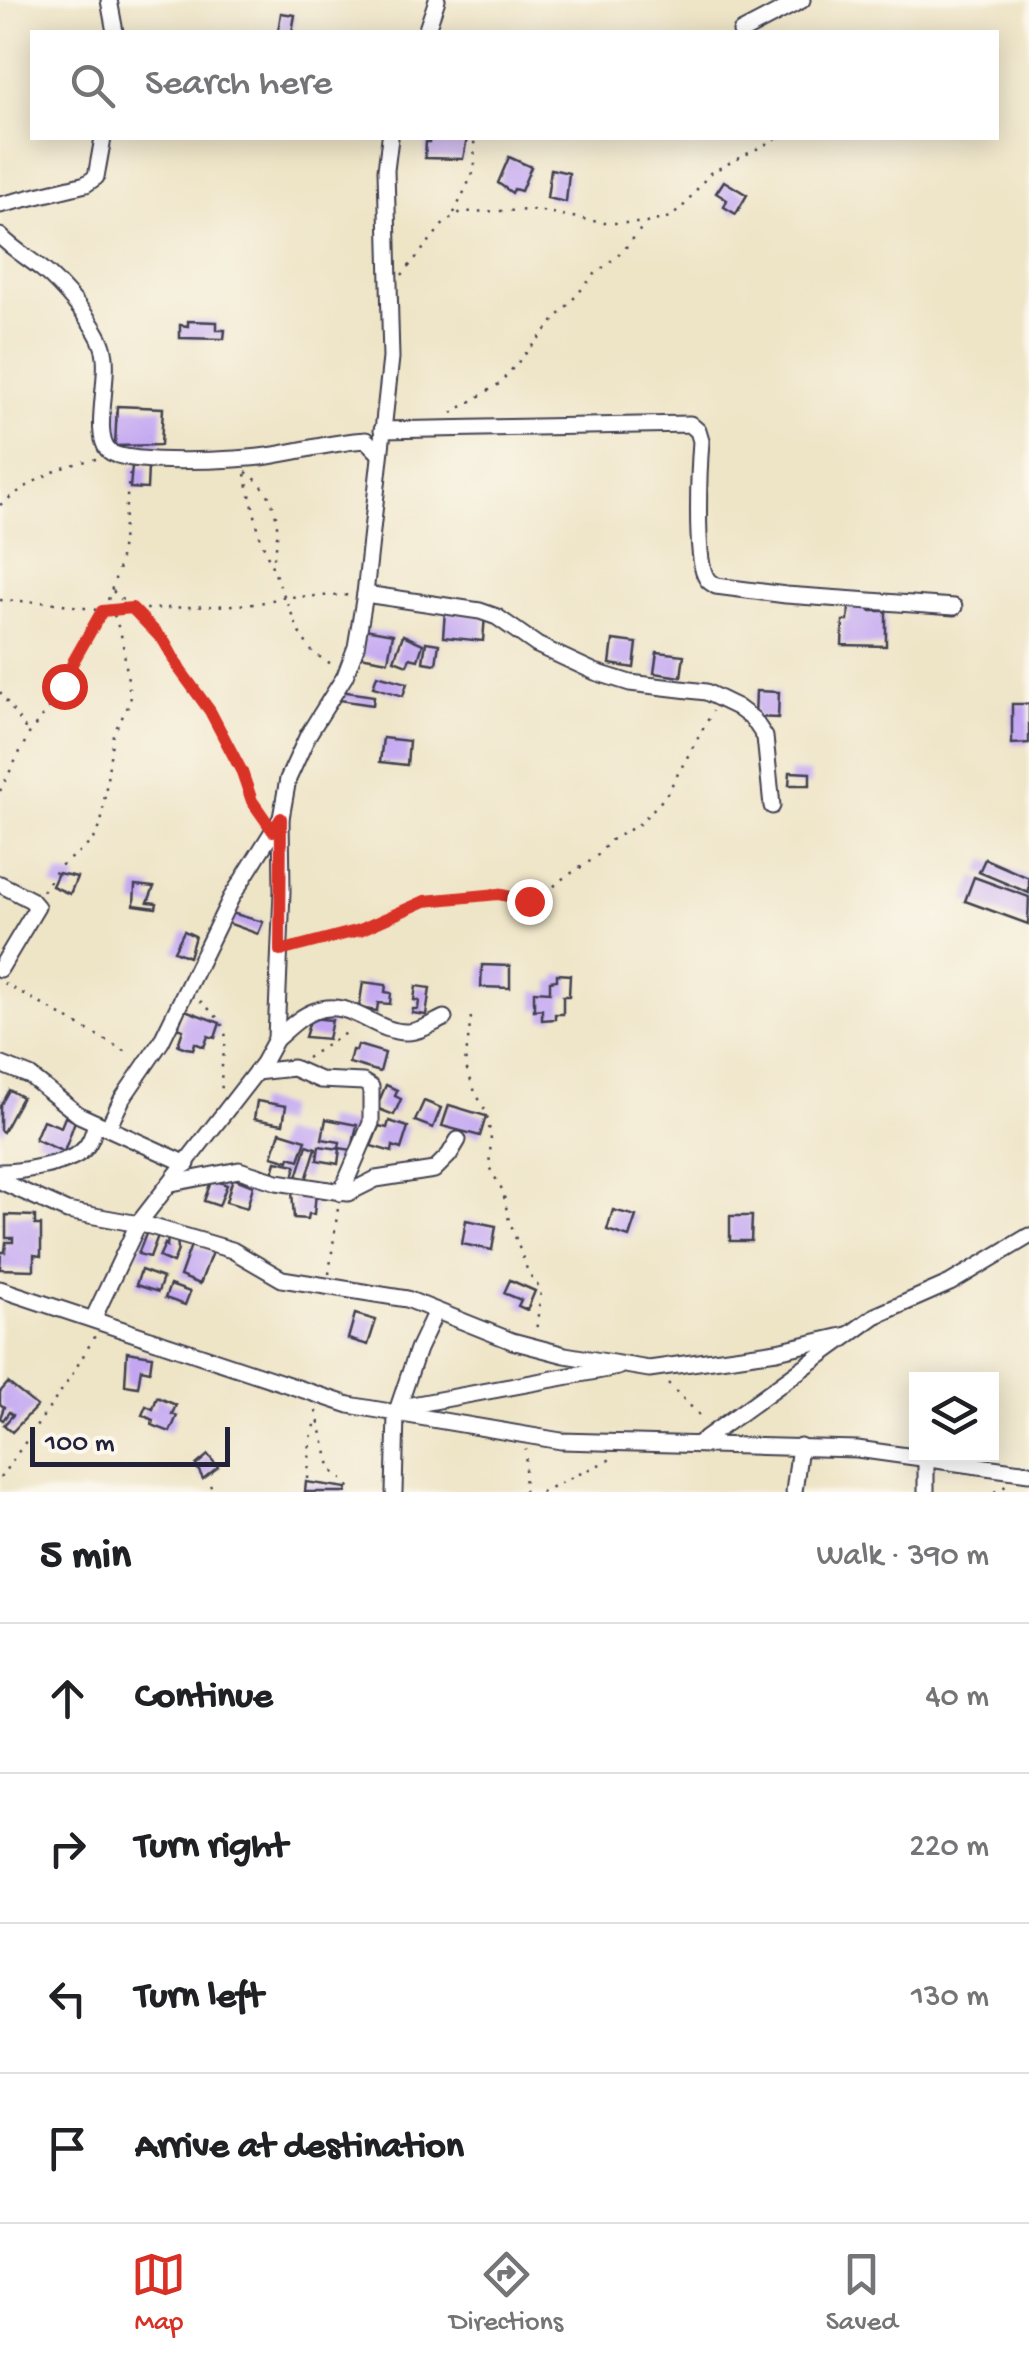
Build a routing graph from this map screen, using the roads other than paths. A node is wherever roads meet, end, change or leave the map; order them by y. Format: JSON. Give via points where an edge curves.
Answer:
{"nodes":[{"id":1,"x":110,"y":0,"type":"edge"},
{"id":2,"x":437,"y":0,"type":"edge"},
{"id":3,"x":802,"y":0,"type":"edge"},
{"id":4,"x":115,"y":30,"type":"edge"},
{"id":5,"x":427,"y":30,"type":"edge"},
{"id":6,"x":745,"y":30,"type":"edge"},
{"id":7,"x":104,"y":140,"type":"edge"},
{"id":8,"x":390,"y":140,"type":"edge"},
{"id":9,"x":0,"y":205,"type":"edge"},
{"id":10,"x":0,"y":236,"type":"edge"},
{"id":11,"x":382,"y":430,"type":"junction"},
{"id":12,"x":379,"y":453,"type":"junction"},
{"id":13,"x":365,"y":594,"type":"junction"},
{"id":14,"x":954,"y":607,"type":"dead end"},
{"id":15,"x":772,"y":806,"type":"dead end"},
{"id":16,"x":277,"y":825,"type":"junction"},
{"id":17,"x":0,"y":884,"type":"edge"},
{"id":18,"x":0,"y":969,"type":"edge"},
{"id":19,"x":444,"y":1018,"type":"dead end"},
{"id":20,"x":276,"y":1039,"type":"junction"},
{"id":21,"x":0,"y":1064,"type":"edge"},
{"id":22,"x":256,"y":1072,"type":"junction"},
{"id":23,"x":102,"y":1126,"type":"junction"},
{"id":24,"x":458,"y":1140,"type":"dead end"},
{"id":25,"x":187,"y":1164,"type":"junction"},
{"id":26,"x":0,"y":1172,"type":"edge"},
{"id":27,"x":0,"y":1181,"type":"edge"},
{"id":28,"x":172,"y":1182,"type":"junction"},
{"id":29,"x":337,"y":1193,"type":"junction"},
{"id":30,"x":138,"y":1224,"type":"junction"},
{"id":31,"x":1029,"y":1236,"type":"edge"},
{"id":32,"x":0,"y":1289,"type":"edge"},
{"id":33,"x":436,"y":1311,"type":"junction"},
{"id":34,"x":97,"y":1321,"type":"junction"},
{"id":35,"x":847,"y":1335,"type":"junction"},
{"id":36,"x":626,"y":1365,"type":"junction"},
{"id":37,"x":398,"y":1410,"type":"junction"},
{"id":38,"x":699,"y":1443,"type":"junction"},
{"id":39,"x":800,"y":1446,"type":"junction"},
{"id":40,"x":909,"y":1456,"type":"edge"},
{"id":41,"x":926,"y":1462,"type":"edge"},
{"id":42,"x":953,"y":1462,"type":"edge"},
{"id":43,"x":1029,"y":1473,"type":"edge"},
{"id":44,"x":394,"y":1492,"type":"edge"},
{"id":45,"x":794,"y":1492,"type":"edge"},
{"id":46,"x":926,"y":1492,"type":"edge"}],
"edges":[{"from":1,"to":4,"type":"street"},
{"from":2,"to":5,"type":"street"},
{"from":3,"to":6,"type":"street"},
{"from":7,"to":9,"type":"street","via":[[96,177],[86,184]]},
{"from":8,"to":11,"type":"street","via":[[391,358]]},
{"from":10,"to":12,"type":"street","via":[[46,272],[98,336],[107,374],[106,448],[124,457],[214,460],[366,440]]},
{"from":11,"to":12,"type":"street"},
{"from":11,"to":14,"type":"street","via":[[690,424],[701,441],[704,573],[716,586]]},
{"from":12,"to":13,"type":"street"},
{"from":13,"to":15,"type":"street","via":[[480,611],[595,672],[716,695],[753,719],[765,736]]},
{"from":13,"to":16,"type":"street","via":[[345,676],[308,734]]},
{"from":16,"to":20,"type":"street"},
{"from":16,"to":23,"type":"street","via":[[231,898],[161,1042]]},
{"from":17,"to":18,"type":"street","via":[[37,907]]},
{"from":19,"to":20,"type":"street","via":[[410,1033],[342,1008],[319,1009]]},
{"from":20,"to":22,"type":"street"},
{"from":21,"to":23,"type":"street","via":[[20,1070]]},
{"from":22,"to":25,"type":"street"},
{"from":22,"to":29,"type":"street","via":[[294,1068],[320,1080],[371,1087],[371,1123]]},
{"from":23,"to":25,"type":"street"},
{"from":23,"to":26,"type":"street","via":[[77,1156]]},
{"from":24,"to":29,"type":"street","via":[[434,1170],[376,1178]]},
{"from":25,"to":28,"type":"street"},
{"from":27,"to":30,"type":"street","via":[[67,1211]]},
{"from":28,"to":29,"type":"street","via":[[239,1170]]},
{"from":28,"to":30,"type":"street"},
{"from":30,"to":33,"type":"street","via":[[232,1250],[282,1278],[407,1299]]},
{"from":30,"to":34,"type":"street"},
{"from":31,"to":35,"type":"street"},
{"from":32,"to":34,"type":"street"},
{"from":33,"to":36,"type":"street","via":[[533,1348]]},
{"from":33,"to":37,"type":"street"},
{"from":34,"to":37,"type":"street","via":[[349,1405]]},
{"from":35,"to":36,"type":"street","via":[[649,1369]]},
{"from":35,"to":38,"type":"street"},
{"from":36,"to":37,"type":"street"},
{"from":37,"to":38,"type":"street","via":[[527,1435]]},
{"from":37,"to":44,"type":"street"},
{"from":38,"to":39,"type":"street"},
{"from":39,"to":40,"type":"street"},
{"from":39,"to":45,"type":"street"},
{"from":41,"to":46,"type":"street"},
{"from":42,"to":43,"type":"street"}]}
